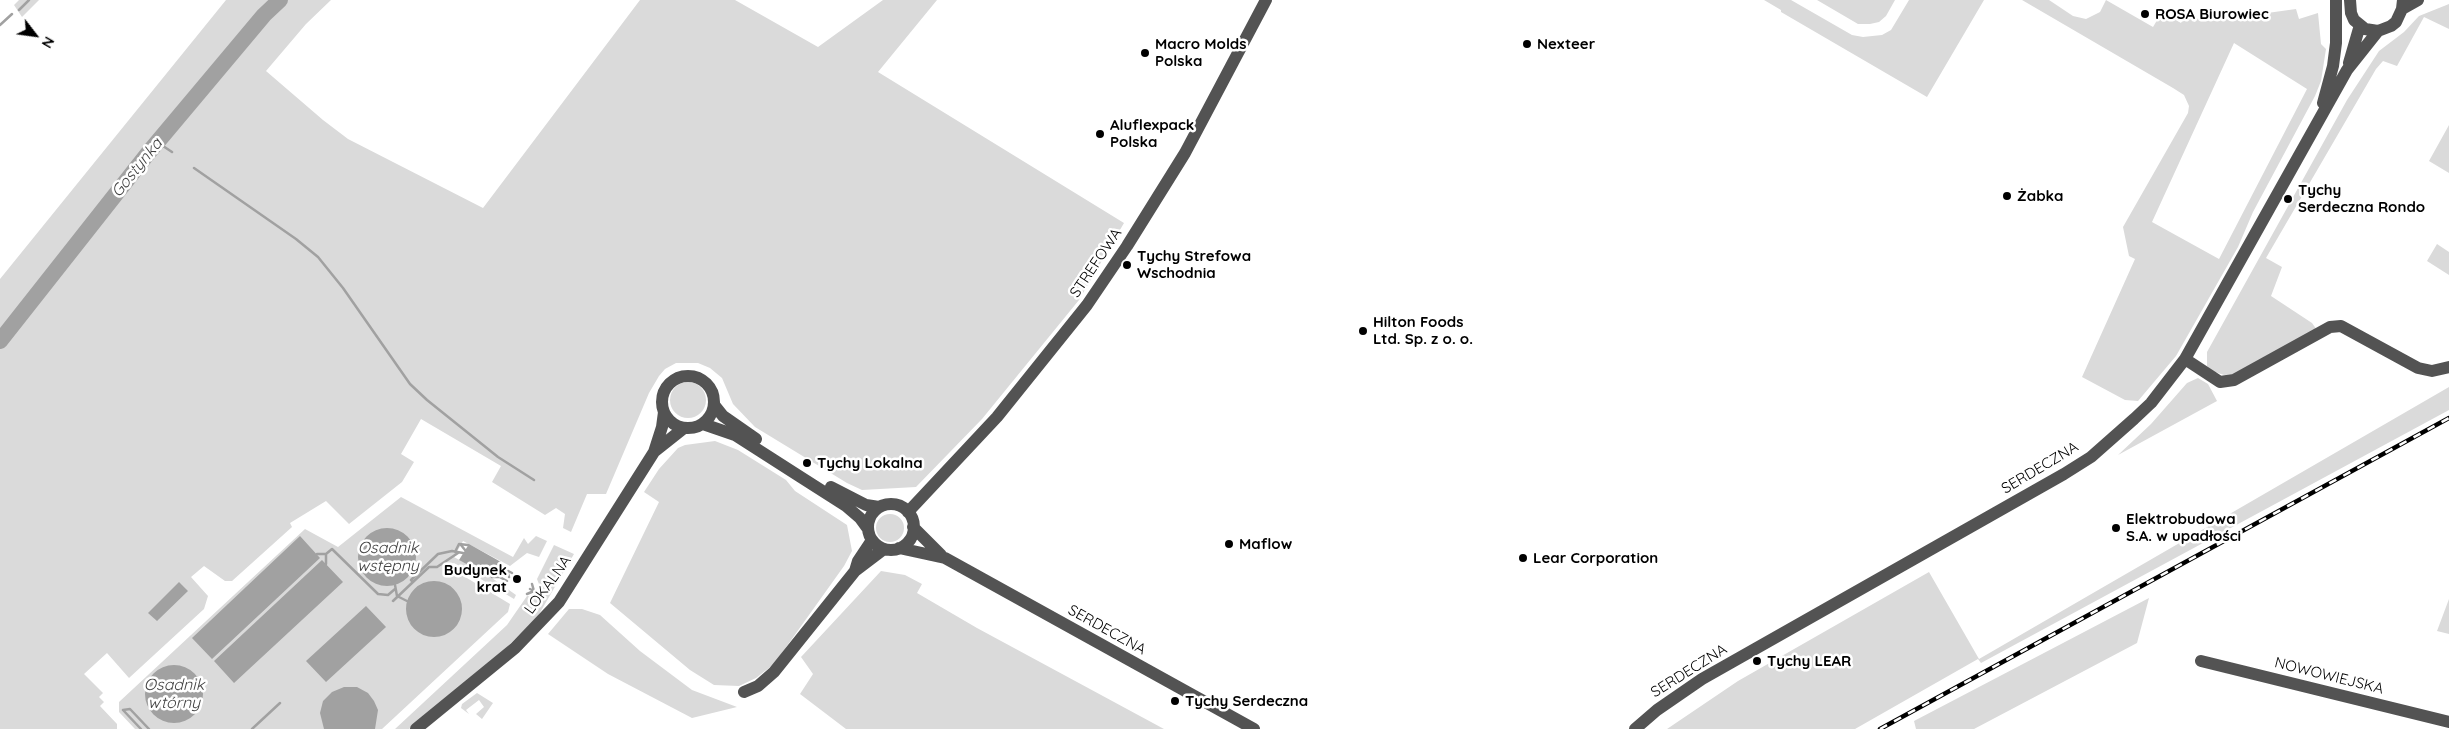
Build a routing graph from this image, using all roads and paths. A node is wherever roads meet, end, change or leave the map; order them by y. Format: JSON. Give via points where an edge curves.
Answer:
{"nodes":[{"id":1,"x":1266,"y":0,"type":"edge"},
{"id":2,"x":2336,"y":0,"type":"edge"},
{"id":3,"x":2350,"y":0,"type":"edge"},
{"id":4,"x":2418,"y":0,"type":"edge"},
{"id":5,"x":2403,"y":4,"type":"edge"},
{"id":6,"x":2360,"y":26,"type":"junction"},
{"id":7,"x":2378,"y":31,"type":"junction"},
{"id":8,"x":2347,"y":70,"type":"junction"},
{"id":9,"x":2311,"y":137,"type":"junction"},
{"id":10,"x":2185,"y":359,"type":"junction"},
{"id":11,"x":2449,"y":367,"type":"edge"},
{"id":12,"x":714,"y":406,"type":"junction"},
{"id":13,"x":664,"y":412,"type":"junction"},
{"id":14,"x":702,"y":424,"type":"junction"},
{"id":15,"x":684,"y":428,"type":"junction"},
{"id":16,"x":654,"y":452,"type":"junction"},
{"id":17,"x":879,"y":507,"type":"junction"},
{"id":18,"x":908,"y":512,"type":"junction"},
{"id":19,"x":913,"y":527,"type":"junction"},
{"id":20,"x":870,"y":535,"type":"junction"},
{"id":21,"x":899,"y":548,"type":"junction"},
{"id":22,"x":884,"y":549,"type":"junction"},
{"id":23,"x":945,"y":558,"type":"junction"},
{"id":24,"x":855,"y":571,"type":"junction"},
{"id":25,"x":2201,"y":661,"type":"dead end"},
{"id":26,"x":744,"y":692,"type":"dead end"},
{"id":27,"x":2449,"y":722,"type":"edge"},
{"id":28,"x":2431,"y":723,"type":"edge"},
{"id":29,"x":416,"y":729,"type":"edge"},
{"id":30,"x":1254,"y":729,"type":"edge"},
{"id":31,"x":1635,"y":729,"type":"edge"}],
"edges":[{"from":1,"to":18,"type":"street","name":"STREFOWA","via":[[1185,153],[1098,289],[997,417]]},
{"from":2,"to":9,"type":"street","via":[[2333,66]]},
{"from":3,"to":6,"type":"street","via":[[2351,14]]},
{"from":4,"to":5,"type":"street"},
{"from":5,"to":7,"type":"street","via":[[2396,22]]},
{"from":6,"to":7,"type":"street"},
{"from":6,"to":8,"type":"street"},
{"from":7,"to":8,"type":"street"},
{"from":8,"to":9,"type":"street"},
{"from":9,"to":10,"type":"street","name":"SERDECZNA"},
{"from":10,"to":11,"type":"street","via":[[2220,382],[2234,380],[2330,327],[2341,326],[2418,368],[2432,371]]},
{"from":10,"to":31,"type":"street","name":"SERDECZNA","via":[[2150,403],[2112,440],[2084,461],[2040,489],[1702,679]]},
{"from":12,"to":13,"type":"street","via":[[709,384],[689,375],[674,379],[669,384],[662,398]]},
{"from":12,"to":14,"type":"street"},
{"from":12,"to":17,"type":"street","via":[[744,432],[830,486]]},
{"from":13,"to":15,"type":"street","via":[[674,424]]},
{"from":13,"to":16,"type":"street","name":"LOKALNA"},
{"from":14,"to":15,"type":"street"},
{"from":14,"to":20,"type":"street","via":[[735,435],[846,506],[860,518]]},
{"from":15,"to":16,"type":"street","name":"LOKALNA"},
{"from":16,"to":29,"type":"street","name":"LOKALNA","via":[[546,618],[504,658]]},
{"from":17,"to":18,"type":"street","via":[[898,505]]},
{"from":17,"to":20,"type":"street","via":[[870,516]]},
{"from":18,"to":19,"type":"street"},
{"from":19,"to":21,"type":"street","via":[[911,537]]},
{"from":19,"to":23,"type":"street","name":"SERDECZNA"},
{"from":20,"to":22,"type":"street"},
{"from":20,"to":24,"type":"street"},
{"from":21,"to":22,"type":"street"},
{"from":21,"to":23,"type":"street","name":"SERDECZNA"},
{"from":22,"to":24,"type":"street"},
{"from":23,"to":30,"type":"street","name":"SERDECZNA"},
{"from":24,"to":26,"type":"street","via":[[774,672],[758,686]]},
{"from":25,"to":28,"type":"street","name":"NOWOWIEJSKA"},
{"from":27,"to":28,"type":"street","name":"NOWOWIEJSKA"}]}
